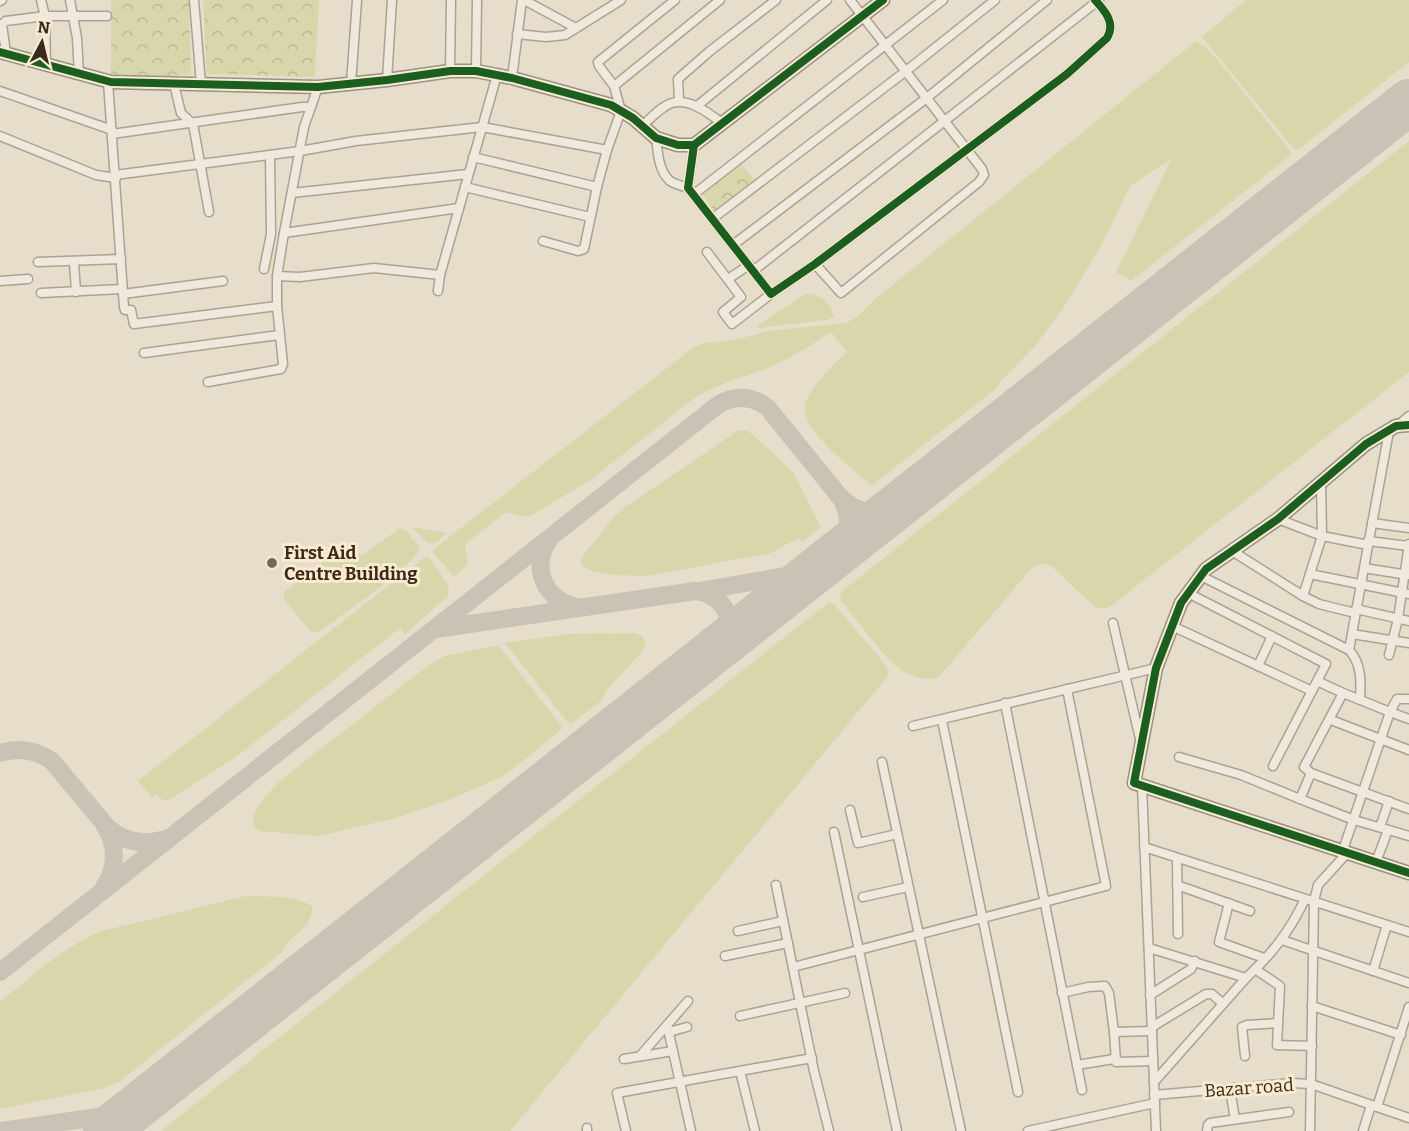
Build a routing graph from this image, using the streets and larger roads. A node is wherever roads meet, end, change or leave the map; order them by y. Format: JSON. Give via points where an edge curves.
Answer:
{"nodes":[{"id":1,"x":41,"y":0,"type":"edge"},
{"id":2,"x":70,"y":0,"type":"edge"},
{"id":3,"x":194,"y":0,"type":"edge"},
{"id":4,"x":357,"y":0,"type":"edge"},
{"id":5,"x":392,"y":0,"type":"edge"},
{"id":6,"x":451,"y":0,"type":"edge"},
{"id":7,"x":477,"y":0,"type":"edge"},
{"id":8,"x":523,"y":0,"type":"edge"},
{"id":9,"x":621,"y":0,"type":"edge"},
{"id":10,"x":675,"y":0,"type":"edge"},
{"id":11,"x":720,"y":0,"type":"edge"},
{"id":12,"x":776,"y":0,"type":"edge"},
{"id":13,"x":827,"y":0,"type":"edge"},
{"id":14,"x":850,"y":0,"type":"edge"},
{"id":15,"x":884,"y":0,"type":"edge"},
{"id":16,"x":944,"y":0,"type":"edge"},
{"id":17,"x":995,"y":0,"type":"edge"},
{"id":18,"x":1047,"y":0,"type":"edge"},
{"id":19,"x":1097,"y":1,"type":"edge"},
{"id":20,"x":45,"y":16,"type":"junction"},
{"id":21,"x":74,"y":16,"type":"junction"},
{"id":22,"x":107,"y":16,"type":"dead end"},
{"id":23,"x":863,"y":16,"type":"junction"},
{"id":24,"x":576,"y":28,"type":"junction"},
{"id":25,"x":517,"y":34,"type":"junction"},
{"id":26,"x":886,"y":45,"type":"junction"},
{"id":27,"x":3,"y":52,"type":"edge"},
{"id":28,"x":46,"y":65,"type":"junction"},
{"id":29,"x":450,"y":70,"type":"junction"},
{"id":30,"x":476,"y":71,"type":"junction"},
{"id":31,"x":906,"y":71,"type":"junction"},
{"id":32,"x":79,"y":74,"type":"junction"},
{"id":33,"x":497,"y":75,"type":"junction"},
{"id":34,"x":512,"y":78,"type":"junction"},
{"id":35,"x":387,"y":80,"type":"junction"},
{"id":36,"x":108,"y":82,"type":"junction"},
{"id":37,"x":174,"y":84,"type":"junction"},
{"id":38,"x":201,"y":84,"type":"junction"},
{"id":39,"x":351,"y":84,"type":"junction"},
{"id":40,"x":614,"y":86,"type":"junction"},
{"id":41,"x":318,"y":87,"type":"junction"},
{"id":42,"x":0,"y":91,"type":"edge"},
{"id":43,"x":928,"y":97,"type":"junction"},
{"id":44,"x":679,"y":101,"type":"junction"},
{"id":45,"x":697,"y":106,"type":"junction"},
{"id":46,"x":311,"y":107,"type":"junction"},
{"id":47,"x":621,"y":111,"type":"junction"},
{"id":48,"x":945,"y":120,"type":"junction"},
{"id":49,"x":193,"y":124,"type":"junction"},
{"id":50,"x":723,"y":124,"type":"junction"},
{"id":51,"x":642,"y":126,"type":"junction"},
{"id":52,"x":482,"y":127,"type":"junction"},
{"id":53,"x":112,"y":132,"type":"junction"},
{"id":54,"x":0,"y":136,"type":"edge"},
{"id":55,"x":657,"y":138,"type":"junction"},
{"id":56,"x":694,"y":145,"type":"junction"},
{"id":57,"x":965,"y":148,"type":"junction"},
{"id":58,"x":607,"y":150,"type":"junction"},
{"id":59,"x":300,"y":151,"type":"junction"},
{"id":60,"x":270,"y":155,"type":"junction"},
{"id":61,"x":473,"y":157,"type":"junction"},
{"id":62,"x":201,"y":164,"type":"junction"},
{"id":63,"x":468,"y":174,"type":"junction"},
{"id":64,"x":115,"y":176,"type":"junction"},
{"id":65,"x":465,"y":187,"type":"junction"},
{"id":66,"x":597,"y":187,"type":"junction"},
{"id":67,"x":691,"y":191,"type":"junction"},
{"id":68,"x":292,"y":193,"type":"junction"},
{"id":69,"x":459,"y":208,"type":"junction"},
{"id":70,"x":209,"y":212,"type":"dead end"},
{"id":71,"x":590,"y":217,"type":"junction"},
{"id":72,"x":712,"y":219,"type":"junction"},
{"id":73,"x":284,"y":234,"type":"junction"},
{"id":74,"x":543,"y":241,"type":"dead end"},
{"id":75,"x":733,"y":245,"type":"junction"},
{"id":76,"x":707,"y":252,"type":"dead end"},
{"id":77,"x":121,"y":259,"type":"junction"},
{"id":78,"x":74,"y":261,"type":"junction"},
{"id":79,"x":38,"y":262,"type":"dead end"},
{"id":80,"x":815,"y":264,"type":"junction"},
{"id":81,"x":751,"y":268,"type":"junction"},
{"id":82,"x":264,"y":269,"type":"dead end"},
{"id":83,"x":440,"y":275,"type":"junction"},
{"id":84,"x":277,"y":276,"type":"junction"},
{"id":85,"x":28,"y":279,"type":"dead end"},
{"id":86,"x":728,"y":279,"type":"junction"},
{"id":87,"x":0,"y":281,"type":"edge"},
{"id":88,"x":223,"y":281,"type":"dead end"},
{"id":89,"x":438,"y":291,"type":"dead end"},
{"id":90,"x":76,"y":292,"type":"junction"},
{"id":91,"x":123,"y":292,"type":"junction"},
{"id":92,"x":41,"y":293,"type":"dead end"},
{"id":93,"x":771,"y":294,"type":"junction"},
{"id":94,"x":277,"y":306,"type":"junction"},
{"id":95,"x":279,"y":335,"type":"junction"},
{"id":96,"x":144,"y":353,"type":"dead end"},
{"id":97,"x":208,"y":382,"type":"dead end"},
{"id":98,"x":1409,"y":416,"type":"edge"},
{"id":99,"x":1398,"y":427,"type":"edge"},
{"id":100,"x":1321,"y":482,"type":"junction"},
{"id":101,"x":1278,"y":519,"type":"junction"},
{"id":102,"x":1372,"y":523,"type":"junction"},
{"id":103,"x":1409,"y":528,"type":"edge"},
{"id":104,"x":1322,"y":536,"type":"junction"},
{"id":105,"x":1368,"y":543,"type":"junction"},
{"id":106,"x":1409,"y":546,"type":"edge"},
{"id":107,"x":1232,"y":551,"type":"junction"},
{"id":108,"x":1364,"y":568,"type":"junction"},
{"id":109,"x":1310,"y":574,"type":"junction"},
{"id":110,"x":1406,"y":575,"type":"edge"},
{"id":111,"x":1201,"y":576,"type":"junction"},
{"id":112,"x":1362,"y":586,"type":"junction"},
{"id":113,"x":1188,"y":593,"type":"junction"},
{"id":114,"x":1405,"y":594,"type":"edge"},
{"id":115,"x":1303,"y":596,"type":"junction"},
{"id":116,"x":1356,"y":611,"type":"junction"},
{"id":117,"x":1398,"y":619,"type":"junction"},
{"id":118,"x":1409,"y":621,"type":"edge"},
{"id":119,"x":1113,"y":623,"type":"dead end"},
{"id":120,"x":1172,"y":626,"type":"junction"},
{"id":121,"x":1352,"y":634,"type":"junction"},
{"id":122,"x":1272,"y":636,"type":"junction"},
{"id":123,"x":1392,"y":640,"type":"junction"},
{"id":124,"x":1409,"y":643,"type":"edge"},
{"id":125,"x":1349,"y":650,"type":"junction"},
{"id":126,"x":1389,"y":655,"type":"dead end"},
{"id":127,"x":1258,"y":666,"type":"junction"},
{"id":128,"x":1156,"y":668,"type":"junction"},
{"id":129,"x":1125,"y":675,"type":"junction"},
{"id":130,"x":1317,"y":681,"type":"junction"},
{"id":131,"x":1067,"y":689,"type":"junction"},
{"id":132,"x":1312,"y":691,"type":"junction"},
{"id":133,"x":1343,"y":693,"type":"junction"},
{"id":134,"x":1409,"y":699,"type":"edge"},
{"id":135,"x":1360,"y":700,"type":"junction"},
{"id":136,"x":1005,"y":703,"type":"junction"},
{"id":137,"x":1390,"y":712,"type":"junction"},
{"id":138,"x":1409,"y":719,"type":"edge"},
{"id":139,"x":942,"y":720,"type":"junction"},
{"id":140,"x":1331,"y":720,"type":"junction"},
{"id":141,"x":913,"y":726,"type":"dead end"},
{"id":142,"x":1380,"y":739,"type":"junction"},
{"id":143,"x":1141,"y":744,"type":"junction"},
{"id":144,"x":1409,"y":750,"type":"edge"},
{"id":145,"x":1179,"y":757,"type":"dead end"},
{"id":146,"x":882,"y":762,"type":"dead end"},
{"id":147,"x":1273,"y":766,"type":"dead end"},
{"id":148,"x":1311,"y":772,"type":"junction"},
{"id":149,"x":1142,"y":786,"type":"junction"},
{"id":150,"x":1363,"y":792,"type":"junction"},
{"id":151,"x":1300,"y":799,"type":"junction"},
{"id":152,"x":1389,"y":801,"type":"junction"},
{"id":153,"x":1409,"y":809,"type":"edge"},
{"id":154,"x":850,"y":810,"type":"dead end"},
{"id":155,"x":1354,"y":819,"type":"junction"},
{"id":156,"x":1384,"y":829,"type":"junction"},
{"id":157,"x":834,"y":832,"type":"dead end"},
{"id":158,"x":1408,"y":833,"type":"edge"},
{"id":159,"x":897,"y":834,"type":"junction"},
{"id":160,"x":1144,"y":847,"type":"junction"},
{"id":161,"x":1345,"y":851,"type":"junction"},
{"id":162,"x":1177,"y":858,"type":"junction"},
{"id":163,"x":1376,"y":862,"type":"junction"},
{"id":164,"x":1409,"y":873,"type":"edge"},
{"id":165,"x":776,"y":885,"type":"dead end"},
{"id":166,"x":1177,"y":885,"type":"junction"},
{"id":167,"x":908,"y":887,"type":"junction"},
{"id":168,"x":863,"y":897,"type":"dead end"},
{"id":169,"x":1310,"y":900,"type":"junction"},
{"id":170,"x":1044,"y":901,"type":"junction"},
{"id":171,"x":1229,"y":903,"type":"junction"},
{"id":172,"x":1250,"y":911,"type":"dead end"},
{"id":173,"x":982,"y":918,"type":"junction"},
{"id":174,"x":783,"y":921,"type":"junction"},
{"id":175,"x":1388,"y":925,"type":"junction"},
{"id":176,"x":738,"y":931,"type":"dead end"},
{"id":177,"x":1409,"y":932,"type":"edge"},
{"id":178,"x":917,"y":934,"type":"junction"},
{"id":179,"x":1178,"y":934,"type":"dead end"},
{"id":180,"x":1282,"y":940,"type":"junction"},
{"id":181,"x":788,"y":943,"type":"junction"},
{"id":182,"x":1149,"y":948,"type":"junction"},
{"id":183,"x":858,"y":950,"type":"junction"},
{"id":184,"x":1313,"y":951,"type":"junction"},
{"id":185,"x":725,"y":956,"type":"dead end"},
{"id":186,"x":1264,"y":958,"type":"junction"},
{"id":187,"x":1195,"y":962,"type":"junction"},
{"id":188,"x":793,"y":967,"type":"junction"},
{"id":189,"x":1255,"y":969,"type":"junction"},
{"id":190,"x":1372,"y":971,"type":"junction"},
{"id":191,"x":1246,"y":978,"type":"junction"},
{"id":192,"x":1409,"y":983,"type":"edge"},
{"id":193,"x":845,"y":993,"type":"dead end"},
{"id":194,"x":1062,"y":993,"type":"junction"},
{"id":195,"x":1150,"y":995,"type":"junction"},
{"id":196,"x":688,"y":1001,"type":"dead end"},
{"id":197,"x":800,"y":1004,"type":"junction"},
{"id":198,"x":1223,"y":1004,"type":"junction"},
{"id":199,"x":1312,"y":1006,"type":"junction"},
{"id":200,"x":1409,"y":1007,"type":"edge"},
{"id":201,"x":740,"y":1016,"type":"dead end"},
{"id":202,"x":1278,"y":1023,"type":"junction"},
{"id":203,"x":687,"y":1027,"type":"dead end"},
{"id":204,"x":668,"y":1028,"type":"junction"},
{"id":205,"x":1152,"y":1029,"type":"junction"},
{"id":206,"x":1114,"y":1032,"type":"junction"},
{"id":207,"x":1401,"y":1035,"type":"junction"},
{"id":208,"x":1312,"y":1046,"type":"junction"},
{"id":209,"x":673,"y":1051,"type":"junction"},
{"id":210,"x":639,"y":1056,"type":"junction"},
{"id":211,"x":1245,"y":1056,"type":"dead end"},
{"id":212,"x":812,"y":1058,"type":"junction"},
{"id":213,"x":624,"y":1059,"type":"dead end"},
{"id":214,"x":1114,"y":1059,"type":"junction"},
{"id":215,"x":1153,"y":1061,"type":"junction"},
{"id":216,"x":1077,"y":1065,"type":"junction"},
{"id":217,"x":740,"y":1071,"type":"junction"},
{"id":218,"x":679,"y":1081,"type":"junction"},
{"id":219,"x":1154,"y":1082,"type":"junction"},
{"id":220,"x":1311,"y":1084,"type":"junction"},
{"id":221,"x":1230,"y":1089,"type":"junction"},
{"id":222,"x":1082,"y":1090,"type":"dead end"},
{"id":223,"x":1018,"y":1092,"type":"dead end"},
{"id":224,"x":1155,"y":1099,"type":"junction"},
{"id":225,"x":1374,"y":1106,"type":"junction"},
{"id":226,"x":1289,"y":1112,"type":"dead end"},
{"id":227,"x":1409,"y":1118,"type":"edge"},
{"id":228,"x":1235,"y":1119,"type":"junction"},
{"id":229,"x":626,"y":1131,"type":"edge"},
{"id":230,"x":691,"y":1131,"type":"edge"},
{"id":231,"x":755,"y":1131,"type":"edge"},
{"id":232,"x":829,"y":1131,"type":"edge"},
{"id":233,"x":897,"y":1131,"type":"edge"},
{"id":234,"x":960,"y":1131,"type":"edge"},
{"id":235,"x":1028,"y":1131,"type":"edge"},
{"id":236,"x":1156,"y":1131,"type":"edge"},
{"id":237,"x":1207,"y":1131,"type":"edge"},
{"id":238,"x":1310,"y":1131,"type":"edge"},
{"id":239,"x":1363,"y":1131,"type":"edge"}],
"edges":[{"from":1,"to":20,"type":"street"},
{"from":2,"to":21,"type":"street"},
{"from":3,"to":38,"type":"street"},
{"from":4,"to":39,"type":"street"},
{"from":5,"to":35,"type":"street"},
{"from":6,"to":29,"type":"street"},
{"from":7,"to":30,"type":"street"},
{"from":8,"to":24,"type":"street"},
{"from":8,"to":25,"type":"street"},
{"from":9,"to":24,"type":"street"},
{"from":10,"to":40,"type":"street","via":[[598,62]]},
{"from":11,"to":40,"type":"street"},
{"from":12,"to":44,"type":"street","via":[[678,79]]},
{"from":13,"to":45,"type":"street"},
{"from":14,"to":23,"type":"street"},
{"from":15,"to":23,"type":"street"},
{"from":16,"to":26,"type":"street"},
{"from":17,"to":31,"type":"street"},
{"from":18,"to":43,"type":"street"},
{"from":19,"to":48,"type":"street"},
{"from":19,"to":57,"type":"street","via":[[1110,22],[1107,38],[1067,74]]},
{"from":20,"to":21,"type":"street"},
{"from":20,"to":27,"type":"street","via":[[2,24]]},
{"from":20,"to":28,"type":"street"},
{"from":21,"to":22,"type":"street"},
{"from":21,"to":32,"type":"street"},
{"from":23,"to":26,"type":"street"},
{"from":23,"to":50,"type":"street"},
{"from":24,"to":25,"type":"street","via":[[556,37]]},
{"from":25,"to":34,"type":"street"},
{"from":26,"to":31,"type":"street"},
{"from":26,"to":67,"type":"street"},
{"from":27,"to":28,"type":"street"},
{"from":28,"to":32,"type":"street"},
{"from":29,"to":30,"type":"street"},
{"from":29,"to":35,"type":"street"},
{"from":30,"to":33,"type":"street"},
{"from":31,"to":43,"type":"street"},
{"from":31,"to":72,"type":"street"},
{"from":32,"to":36,"type":"street"},
{"from":33,"to":34,"type":"street"},
{"from":33,"to":52,"type":"street"},
{"from":34,"to":47,"type":"street"},
{"from":35,"to":39,"type":"street"},
{"from":36,"to":37,"type":"street"},
{"from":36,"to":53,"type":"street"},
{"from":37,"to":38,"type":"street"},
{"from":37,"to":49,"type":"street","via":[[178,106]]},
{"from":38,"to":41,"type":"street"},
{"from":39,"to":41,"type":"street"},
{"from":40,"to":47,"type":"street"},
{"from":41,"to":46,"type":"street"},
{"from":42,"to":53,"type":"street"},
{"from":43,"to":48,"type":"street"},
{"from":43,"to":75,"type":"street"},
{"from":44,"to":45,"type":"street"},
{"from":44,"to":51,"type":"street","via":[[665,105]]},
{"from":45,"to":50,"type":"street"},
{"from":46,"to":49,"type":"street"},
{"from":46,"to":59,"type":"street"},
{"from":47,"to":51,"type":"street"},
{"from":47,"to":58,"type":"street"},
{"from":48,"to":57,"type":"street"},
{"from":48,"to":81,"type":"street"},
{"from":49,"to":53,"type":"street"},
{"from":49,"to":62,"type":"street"},
{"from":50,"to":56,"type":"street"},
{"from":51,"to":55,"type":"street"},
{"from":52,"to":58,"type":"street"},
{"from":52,"to":59,"type":"street"},
{"from":52,"to":61,"type":"street"},
{"from":53,"to":64,"type":"street"},
{"from":54,"to":64,"type":"street","via":[[96,175]]},
{"from":55,"to":56,"type":"street"},
{"from":55,"to":67,"type":"street","via":[[663,171],[670,181]]},
{"from":56,"to":67,"type":"street"},
{"from":57,"to":80,"type":"street"},
{"from":57,"to":80,"type":"street","via":[[982,169],[984,175],[979,182],[841,293]]},
{"from":58,"to":66,"type":"street"},
{"from":59,"to":60,"type":"street"},
{"from":59,"to":68,"type":"street"},
{"from":60,"to":62,"type":"street"},
{"from":60,"to":82,"type":"street","via":[[272,234]]},
{"from":61,"to":63,"type":"street"},
{"from":61,"to":66,"type":"street"},
{"from":62,"to":64,"type":"street"},
{"from":62,"to":70,"type":"street"},
{"from":63,"to":65,"type":"street"},
{"from":63,"to":68,"type":"street"},
{"from":64,"to":77,"type":"street"},
{"from":65,"to":69,"type":"street"},
{"from":65,"to":71,"type":"street"},
{"from":66,"to":71,"type":"street"},
{"from":67,"to":72,"type":"street"},
{"from":68,"to":73,"type":"street"},
{"from":69,"to":73,"type":"street"},
{"from":69,"to":83,"type":"street"},
{"from":71,"to":74,"type":"street","via":[[582,251]]},
{"from":72,"to":75,"type":"street"},
{"from":73,"to":84,"type":"street"},
{"from":75,"to":81,"type":"street"},
{"from":76,"to":86,"type":"street"},
{"from":77,"to":78,"type":"street"},
{"from":77,"to":91,"type":"street"},
{"from":78,"to":79,"type":"street"},
{"from":78,"to":90,"type":"street"},
{"from":80,"to":93,"type":"street"},
{"from":81,"to":86,"type":"street"},
{"from":81,"to":93,"type":"street"},
{"from":83,"to":84,"type":"street","via":[[374,268]]},
{"from":83,"to":89,"type":"street"},
{"from":84,"to":94,"type":"street"},
{"from":85,"to":87,"type":"street"},
{"from":86,"to":93,"type":"street","via":[[741,297],[723,312],[732,324]]},
{"from":88,"to":91,"type":"street"},
{"from":90,"to":91,"type":"street"},
{"from":90,"to":92,"type":"street"},
{"from":91,"to":94,"type":"street","via":[[125,310],[131,310],[134,324]]},
{"from":94,"to":95,"type":"street"},
{"from":95,"to":96,"type":"street"},
{"from":95,"to":97,"type":"street","via":[[281,369]]},
{"from":98,"to":99,"type":"street"},
{"from":99,"to":100,"type":"street","via":[[1366,444]]},
{"from":99,"to":102,"type":"street"},
{"from":100,"to":101,"type":"street"},
{"from":100,"to":104,"type":"street"},
{"from":101,"to":104,"type":"street"},
{"from":101,"to":107,"type":"street"},
{"from":102,"to":103,"type":"street"},
{"from":102,"to":105,"type":"street"},
{"from":104,"to":105,"type":"street"},
{"from":104,"to":109,"type":"street"},
{"from":105,"to":106,"type":"street"},
{"from":105,"to":108,"type":"street"},
{"from":106,"to":110,"type":"street"},
{"from":107,"to":111,"type":"street"},
{"from":107,"to":115,"type":"street"},
{"from":108,"to":110,"type":"street"},
{"from":108,"to":112,"type":"street"},
{"from":109,"to":112,"type":"street"},
{"from":109,"to":115,"type":"street"},
{"from":110,"to":114,"type":"street"},
{"from":111,"to":113,"type":"street"},
{"from":111,"to":125,"type":"street"},
{"from":112,"to":114,"type":"street"},
{"from":112,"to":116,"type":"street"},
{"from":113,"to":120,"type":"street"},
{"from":113,"to":122,"type":"street"},
{"from":114,"to":117,"type":"street"},
{"from":115,"to":116,"type":"street","via":[[1319,604]]},
{"from":116,"to":117,"type":"street"},
{"from":116,"to":121,"type":"street"},
{"from":117,"to":118,"type":"street"},
{"from":117,"to":123,"type":"street"},
{"from":119,"to":129,"type":"street"},
{"from":120,"to":127,"type":"street"},
{"from":120,"to":128,"type":"street"},
{"from":121,"to":123,"type":"street"},
{"from":121,"to":125,"type":"street"},
{"from":122,"to":127,"type":"street"},
{"from":122,"to":130,"type":"street","via":[[1326,664]]},
{"from":123,"to":124,"type":"street"},
{"from":123,"to":126,"type":"street"},
{"from":125,"to":135,"type":"street","via":[[1358,664]]},
{"from":127,"to":132,"type":"street"},
{"from":128,"to":129,"type":"street"},
{"from":128,"to":143,"type":"street"},
{"from":129,"to":131,"type":"street"},
{"from":129,"to":143,"type":"street"},
{"from":130,"to":132,"type":"street"},
{"from":130,"to":133,"type":"street"},
{"from":131,"to":136,"type":"street"},
{"from":131,"to":170,"type":"street","via":[[1107,884]]},
{"from":132,"to":147,"type":"street"},
{"from":133,"to":135,"type":"street"},
{"from":133,"to":140,"type":"street"},
{"from":134,"to":137,"type":"street","via":[[1397,699]]},
{"from":135,"to":137,"type":"street"},
{"from":136,"to":139,"type":"street"},
{"from":136,"to":170,"type":"street"},
{"from":137,"to":138,"type":"street"},
{"from":137,"to":142,"type":"street"},
{"from":139,"to":141,"type":"street"},
{"from":139,"to":173,"type":"street"},
{"from":140,"to":142,"type":"street"},
{"from":140,"to":148,"type":"street","via":[[1304,767]]},
{"from":142,"to":144,"type":"street"},
{"from":142,"to":150,"type":"street"},
{"from":143,"to":149,"type":"street","via":[[1134,783]]},
{"from":145,"to":151,"type":"street"},
{"from":146,"to":159,"type":"street"},
{"from":148,"to":150,"type":"street"},
{"from":148,"to":151,"type":"street"},
{"from":149,"to":160,"type":"street"},
{"from":149,"to":161,"type":"street"},
{"from":150,"to":152,"type":"street"},
{"from":150,"to":155,"type":"street"},
{"from":151,"to":155,"type":"street"},
{"from":152,"to":153,"type":"street"},
{"from":152,"to":156,"type":"street"},
{"from":154,"to":159,"type":"street","via":[[858,843]]},
{"from":155,"to":156,"type":"street"},
{"from":155,"to":161,"type":"street"},
{"from":156,"to":158,"type":"street"},
{"from":156,"to":163,"type":"street"},
{"from":157,"to":183,"type":"street"},
{"from":159,"to":167,"type":"street"},
{"from":160,"to":162,"type":"street"},
{"from":160,"to":182,"type":"street"},
{"from":161,"to":163,"type":"street"},
{"from":161,"to":169,"type":"street"},
{"from":162,"to":166,"type":"street"},
{"from":162,"to":169,"type":"street"},
{"from":163,"to":164,"type":"street"},
{"from":165,"to":174,"type":"street"},
{"from":166,"to":171,"type":"street"},
{"from":166,"to":179,"type":"street"},
{"from":167,"to":168,"type":"street"},
{"from":167,"to":178,"type":"street"},
{"from":169,"to":175,"type":"street"},
{"from":169,"to":180,"type":"street"},
{"from":169,"to":184,"type":"street"},
{"from":170,"to":173,"type":"street"},
{"from":170,"to":194,"type":"street"},
{"from":171,"to":172,"type":"street"},
{"from":171,"to":186,"type":"street","via":[[1219,942]]},
{"from":173,"to":178,"type":"street"},
{"from":173,"to":223,"type":"street"},
{"from":174,"to":176,"type":"street"},
{"from":174,"to":181,"type":"street"},
{"from":175,"to":177,"type":"street"},
{"from":175,"to":190,"type":"street"},
{"from":178,"to":183,"type":"street"},
{"from":178,"to":234,"type":"street"},
{"from":180,"to":184,"type":"street"},
{"from":180,"to":186,"type":"street"},
{"from":181,"to":185,"type":"street"},
{"from":181,"to":188,"type":"street"},
{"from":182,"to":187,"type":"street"},
{"from":182,"to":195,"type":"street"},
{"from":183,"to":188,"type":"street"},
{"from":183,"to":233,"type":"street"},
{"from":184,"to":190,"type":"street"},
{"from":184,"to":199,"type":"street"},
{"from":186,"to":189,"type":"street"},
{"from":187,"to":191,"type":"street"},
{"from":187,"to":195,"type":"street","via":[[1191,969]]},
{"from":188,"to":197,"type":"street"},
{"from":189,"to":191,"type":"street"},
{"from":189,"to":202,"type":"street","via":[[1280,986]]},
{"from":190,"to":192,"type":"street"},
{"from":191,"to":198,"type":"street"},
{"from":193,"to":197,"type":"street"},
{"from":194,"to":206,"type":"street","via":[[1105,986]]},
{"from":194,"to":216,"type":"street"},
{"from":195,"to":205,"type":"street"},
{"from":196,"to":204,"type":"street"},
{"from":197,"to":201,"type":"street"},
{"from":197,"to":212,"type":"street"},
{"from":198,"to":205,"type":"street","via":[[1212,994],[1206,994]]},
{"from":198,"to":219,"type":"street"},
{"from":199,"to":207,"type":"street"},
{"from":199,"to":208,"type":"street"},
{"from":200,"to":207,"type":"street"},
{"from":202,"to":208,"type":"street","via":[[1277,1045]]},
{"from":202,"to":211,"type":"street","via":[[1244,1025]]},
{"from":203,"to":204,"type":"street"},
{"from":204,"to":209,"type":"street"},
{"from":204,"to":210,"type":"street"},
{"from":205,"to":206,"type":"street"},
{"from":205,"to":215,"type":"street"},
{"from":206,"to":214,"type":"street"},
{"from":207,"to":225,"type":"street"},
{"from":208,"to":220,"type":"street"},
{"from":209,"to":210,"type":"street"},
{"from":209,"to":218,"type":"street"},
{"from":210,"to":213,"type":"street"},
{"from":212,"to":217,"type":"street"},
{"from":212,"to":232,"type":"street"},
{"from":214,"to":215,"type":"street"},
{"from":214,"to":216,"type":"street"},
{"from":215,"to":219,"type":"street"},
{"from":216,"to":222,"type":"street"},
{"from":217,"to":218,"type":"street"},
{"from":217,"to":231,"type":"street"},
{"from":218,"to":229,"type":"street","via":[[617,1093]]},
{"from":218,"to":230,"type":"street"},
{"from":219,"to":224,"type":"street"},
{"from":220,"to":221,"type":"street","name":"Bazar road"},
{"from":220,"to":225,"type":"street","name":"Bazar road"},
{"from":220,"to":238,"type":"street"},
{"from":221,"to":224,"type":"street","name":"Bazar road"},
{"from":221,"to":228,"type":"street"},
{"from":224,"to":235,"type":"street","name":"Bazar road"},
{"from":224,"to":236,"type":"street"},
{"from":225,"to":227,"type":"street","name":"Bazar road"},
{"from":225,"to":239,"type":"street"},
{"from":226,"to":228,"type":"street"},
{"from":228,"to":237,"type":"street","via":[[1210,1123]]}]}
